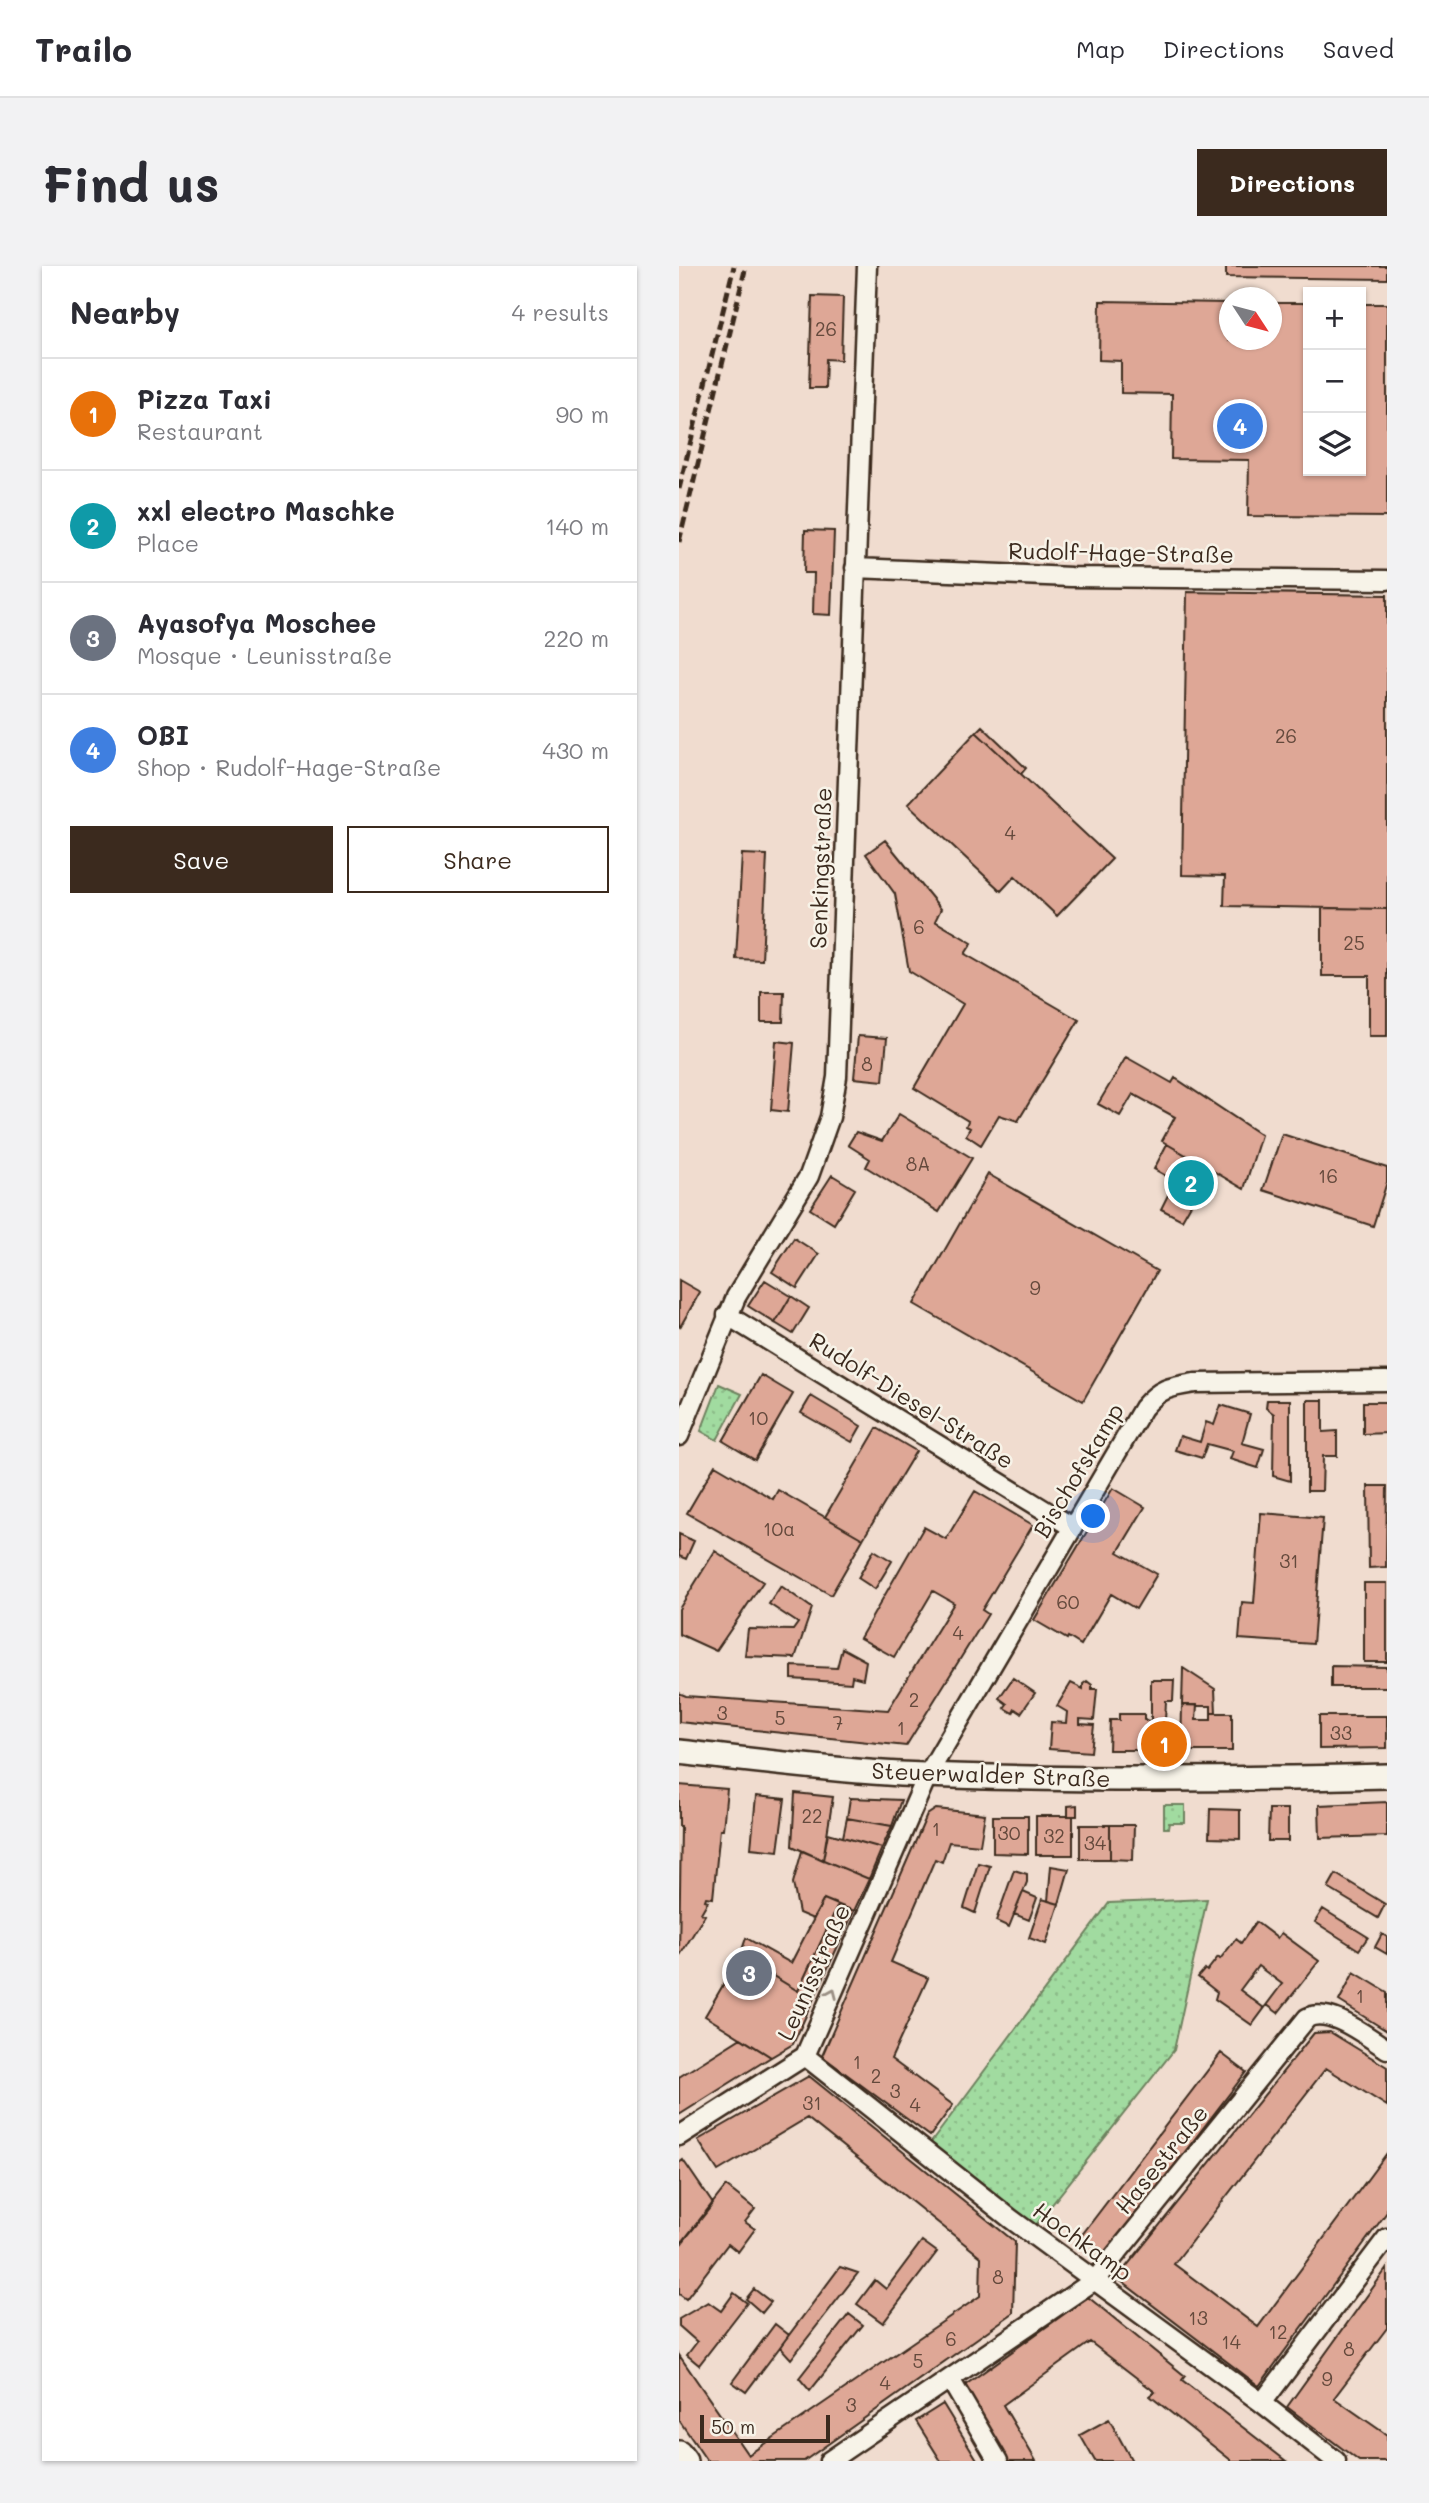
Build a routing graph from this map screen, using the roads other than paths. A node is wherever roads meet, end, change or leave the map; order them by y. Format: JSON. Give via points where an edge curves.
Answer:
{"nodes":[{"id":1,"x":867,"y":266,"type":"edge"},
{"id":2,"x":855,"y":568,"type":"junction"},
{"id":3,"x":1387,"y":580,"type":"edge"},
{"id":4,"x":727,"y":1315,"type":"junction"},
{"id":5,"x":1387,"y":1381,"type":"edge"},
{"id":6,"x":679,"y":1436,"type":"edge"},
{"id":7,"x":1072,"y":1527,"type":"junction"},
{"id":8,"x":679,"y":1752,"type":"edge"},
{"id":9,"x":928,"y":1774,"type":"junction"},
{"id":10,"x":1387,"y":1776,"type":"edge"},
{"id":11,"x":1387,"y":2049,"type":"edge"},
{"id":12,"x":805,"y":2056,"type":"junction"},
{"id":13,"x":679,"y":2136,"type":"edge"},
{"id":14,"x":1387,"y":2238,"type":"edge"},
{"id":15,"x":1095,"y":2280,"type":"junction"},
{"id":16,"x":950,"y":2379,"type":"junction"},
{"id":17,"x":1262,"y":2403,"type":"junction"},
{"id":18,"x":679,"y":2453,"type":"edge"},
{"id":19,"x":685,"y":2461,"type":"edge"},
{"id":20,"x":828,"y":2461,"type":"edge"},
{"id":21,"x":997,"y":2461,"type":"edge"},
{"id":22,"x":1336,"y":2461,"type":"edge"}],
"edges":[{"from":1,"to":2,"type":"street","name":"Senkingstraße"},
{"from":2,"to":3,"type":"street","name":"Rudolf-Hage-Straße","via":[[1071,577]]},
{"from":2,"to":4,"type":"street","name":"Senkingstraße","via":[[837,1077],[831,1117],[809,1176]]},
{"from":4,"to":6,"type":"street","name":"Senkingstraße"},
{"from":4,"to":7,"type":"street","name":"Rudolf-Diesel-Straße"},
{"from":5,"to":7,"type":"street","name":"Bischofskamp","via":[[1195,1383],[1156,1393]]},
{"from":7,"to":9,"type":"street","name":"Bischofskamp"},
{"from":8,"to":9,"type":"street","name":"Steuerwalder Straße"},
{"from":9,"to":10,"type":"street","name":"Steuerwalder Straße","via":[[1096,1779]]},
{"from":12,"to":9,"type":"street","name":"Leunisstraße","one_way":true},
{"from":11,"to":15,"type":"street","name":"Hasestraße","via":[[1333,2017],[1313,2015]]},
{"from":12,"to":13,"type":"street","name":"Leunisstraße"},
{"from":12,"to":15,"type":"street","name":"Hochkamp","via":[[1001,2212]]},
{"from":14,"to":17,"type":"street"},
{"from":15,"to":16,"type":"street","name":"Hasestraße"},
{"from":15,"to":17,"type":"street","name":"Hochkamp"},
{"from":16,"to":20,"type":"street","name":"Hasestraße"},
{"from":16,"to":21,"type":"street"},
{"from":17,"to":22,"type":"street","name":"Hochkamp"},
{"from":18,"to":19,"type":"street"}]}
